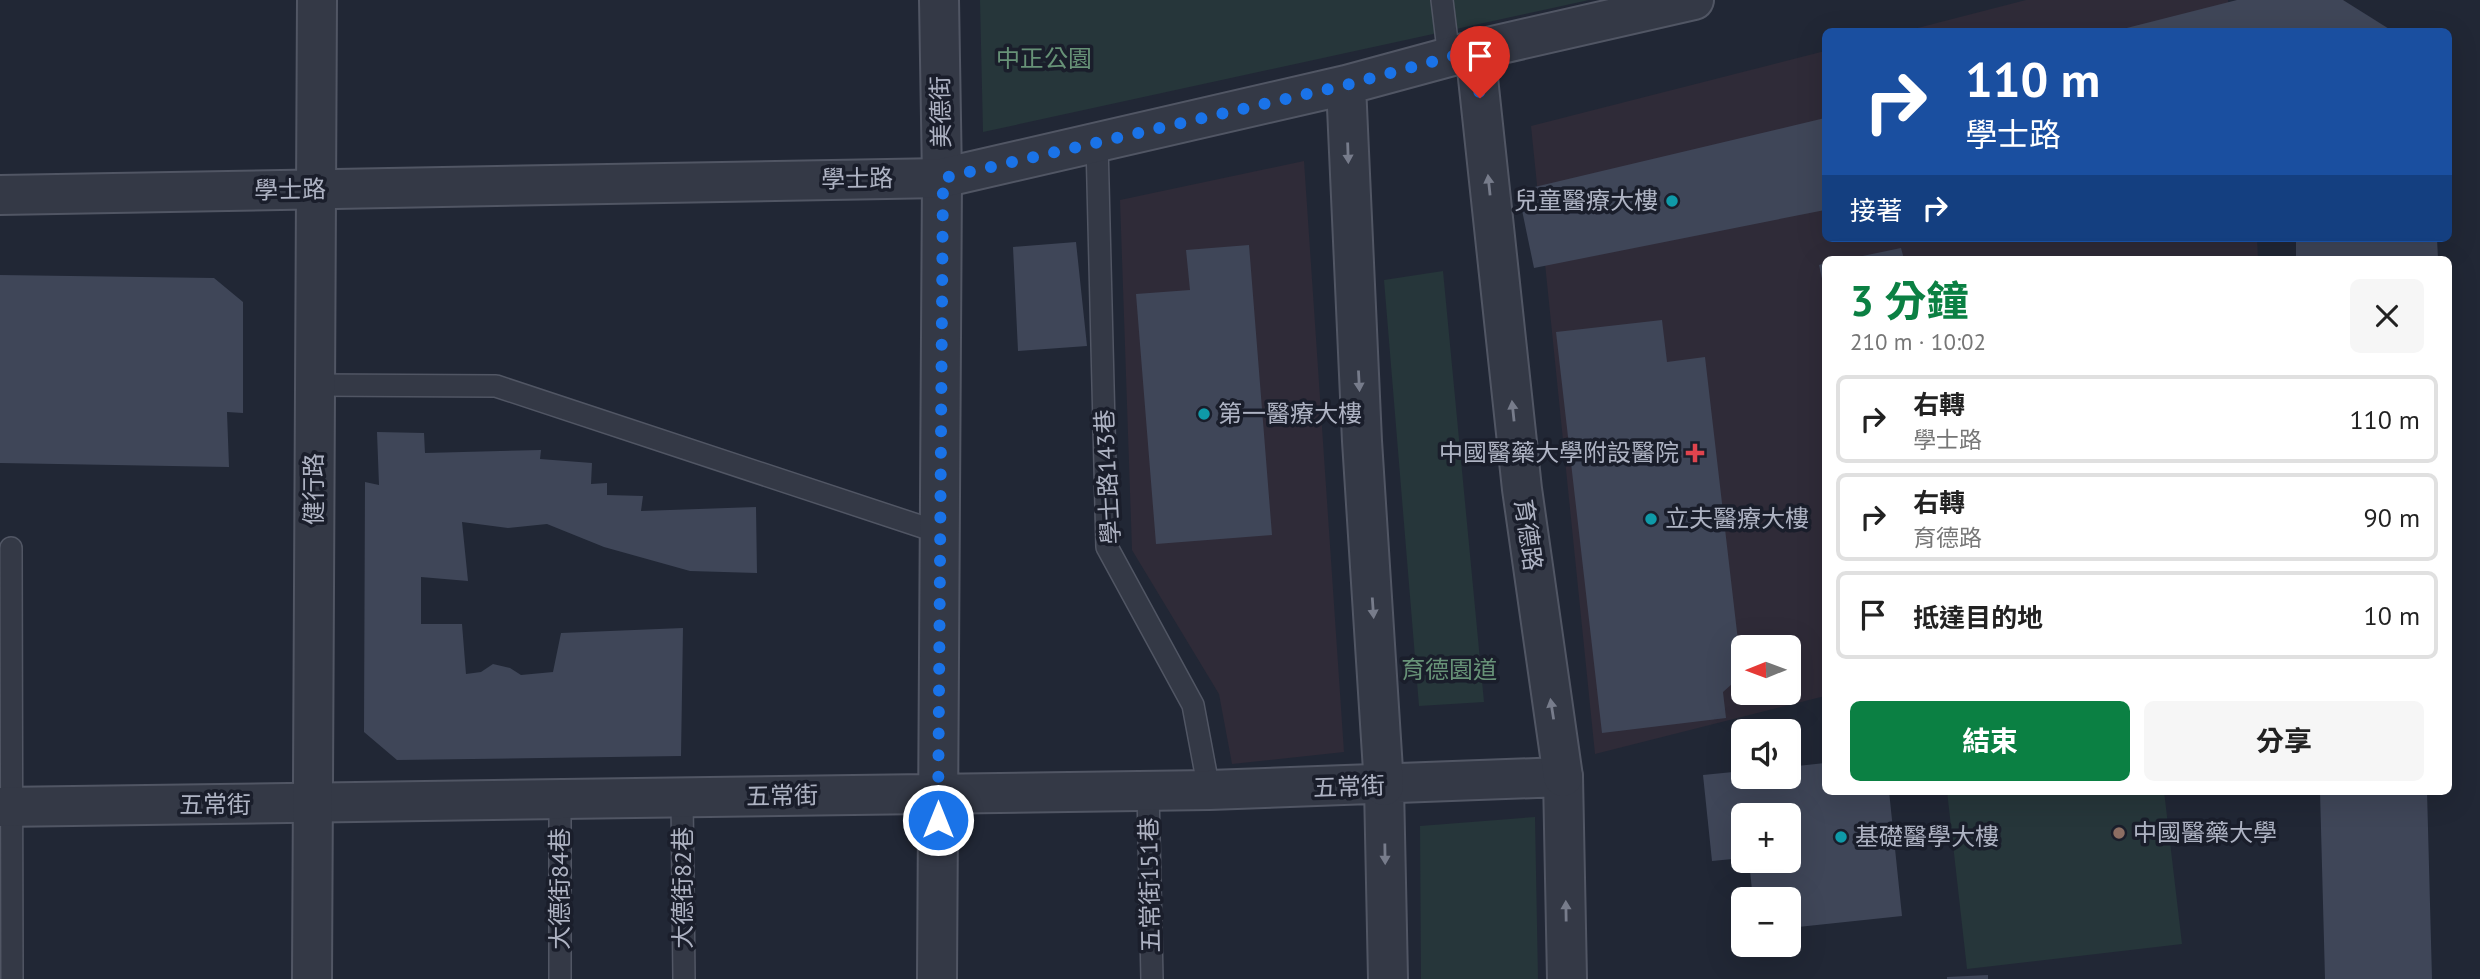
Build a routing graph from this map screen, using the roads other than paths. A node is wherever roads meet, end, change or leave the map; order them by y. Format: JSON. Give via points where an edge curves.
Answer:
{"nodes":[{"id":1,"x":317,"y":0,"type":"edge"},
{"id":2,"x":939,"y":0,"type":"edge"},
{"id":3,"x":1442,"y":0,"type":"edge"},
{"id":4,"x":1694,"y":0,"type":"edge"},
{"id":5,"x":1462,"y":54,"type":"junction"},
{"id":6,"x":1346,"y":85,"type":"junction"},
{"id":7,"x":1097,"y":143,"type":"junction"},
{"id":8,"x":943,"y":178,"type":"junction"},
{"id":9,"x":316,"y":190,"type":"junction"},
{"id":10,"x":0,"y":195,"type":"edge"},
{"id":11,"x":314,"y":385,"type":"junction"},
{"id":12,"x":938,"y":532,"type":"junction"},
{"id":13,"x":11,"y":548,"type":"dead end"},
{"id":14,"x":1563,"y":777,"type":"junction"},
{"id":15,"x":1384,"y":786,"type":"junction"},
{"id":16,"x":1209,"y":790,"type":"junction"},
{"id":17,"x":1149,"y":791,"type":"junction"},
{"id":18,"x":938,"y":794,"type":"junction"},
{"id":19,"x":682,"y":797,"type":"junction"},
{"id":20,"x":560,"y":800,"type":"junction"},
{"id":21,"x":313,"y":805,"type":"junction"},
{"id":22,"x":6,"y":807,"type":"edge"},
{"id":23,"x":12,"y":979,"type":"edge"},
{"id":24,"x":312,"y":979,"type":"edge"},
{"id":25,"x":560,"y":979,"type":"edge"},
{"id":26,"x":684,"y":979,"type":"edge"},
{"id":27,"x":937,"y":979,"type":"edge"},
{"id":28,"x":1152,"y":979,"type":"edge"},
{"id":29,"x":1388,"y":979,"type":"edge"},
{"id":30,"x":1567,"y":979,"type":"edge"}],
"edges":[{"from":1,"to":9,"type":"street","name":"健行路"},
{"from":2,"to":8,"type":"street","name":"美德街"},
{"from":3,"to":5,"type":"lane"},
{"from":4,"to":5,"type":"street","name":"學士路"},
{"from":5,"to":6,"type":"street","name":"學士路"},
{"from":14,"to":5,"type":"street","name":"育德路","one_way":true},
{"from":6,"to":7,"type":"street","name":"學士路"},
{"from":6,"to":15,"type":"street","one_way":true},
{"from":7,"to":8,"type":"street","name":"學士路"},
{"from":7,"to":16,"type":"lane","name":"學士路143巷","via":[[1107,547],[1194,705]]},
{"from":8,"to":9,"type":"street","name":"學士路"},
{"from":8,"to":12,"type":"street","name":"美德街"},
{"from":9,"to":10,"type":"street","name":"學士路"},
{"from":9,"to":11,"type":"street","name":"健行路"},
{"from":11,"to":12,"type":"lane","via":[[496,386]]},
{"from":11,"to":21,"type":"street","name":"健行路"},
{"from":12,"to":18,"type":"street","name":"美德街"},
{"from":13,"to":22,"type":"lane"},
{"from":14,"to":15,"type":"street","name":"五常街"},
{"from":30,"to":14,"type":"street","name":"育德路","one_way":true},
{"from":15,"to":16,"type":"street","name":"五常街"},
{"from":15,"to":29,"type":"street","one_way":true},
{"from":16,"to":17,"type":"street","name":"五常街"},
{"from":17,"to":18,"type":"street","name":"五常街"},
{"from":17,"to":28,"type":"lane","name":"五常街151巷"},
{"from":18,"to":19,"type":"street","name":"五常街"},
{"from":18,"to":27,"type":"street","name":"美德街"},
{"from":19,"to":20,"type":"street","name":"五常街"},
{"from":19,"to":26,"type":"lane","name":"大德街82巷"},
{"from":20,"to":21,"type":"street","name":"五常街"},
{"from":20,"to":25,"type":"lane","name":"大德街84巷"},
{"from":21,"to":22,"type":"street","name":"五常街"},
{"from":21,"to":24,"type":"street","name":"健行路"},
{"from":22,"to":23,"type":"lane"}]}
